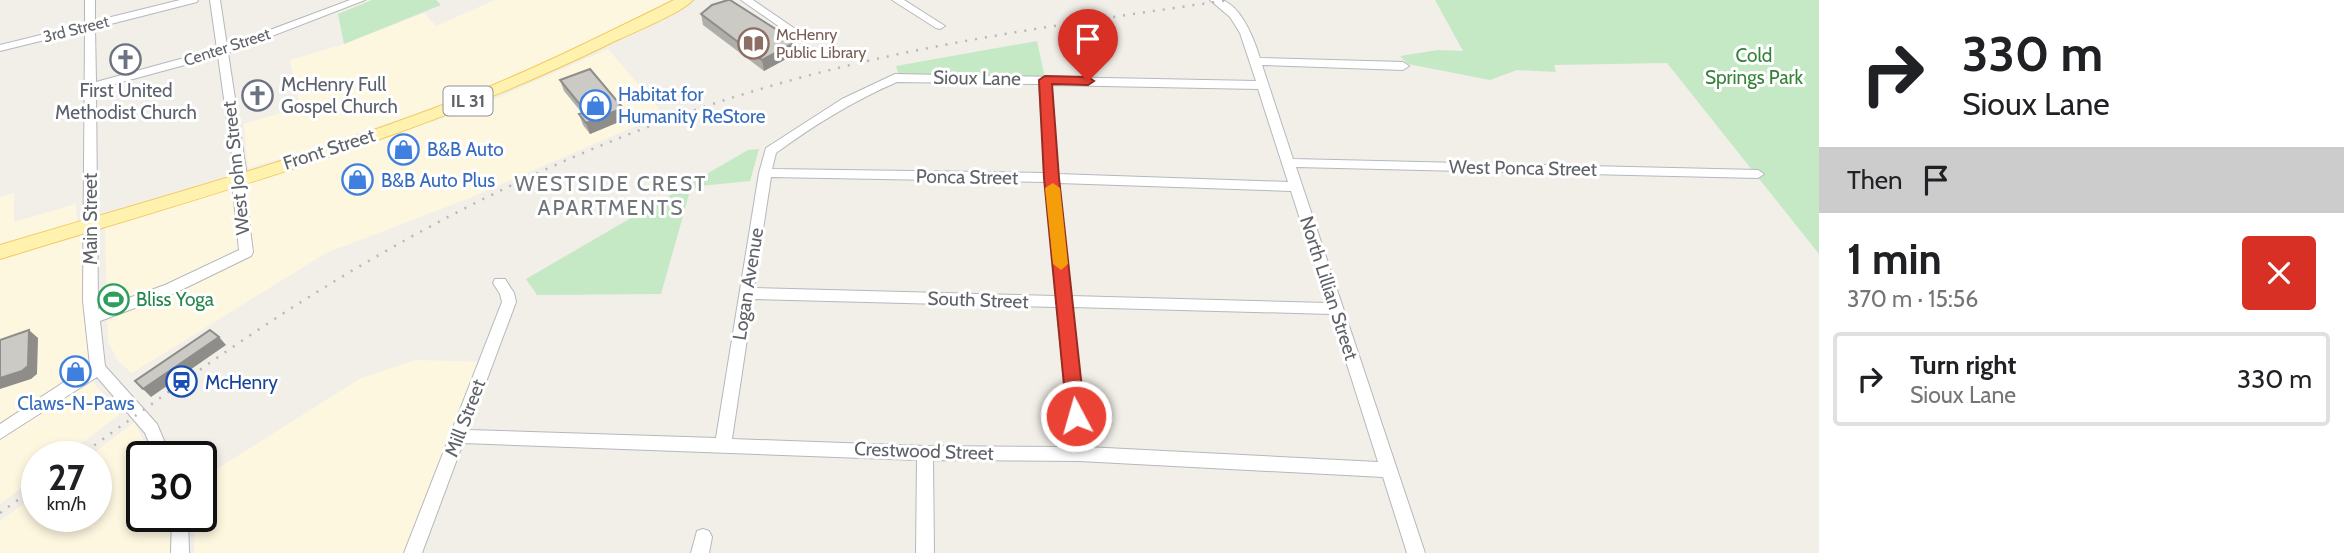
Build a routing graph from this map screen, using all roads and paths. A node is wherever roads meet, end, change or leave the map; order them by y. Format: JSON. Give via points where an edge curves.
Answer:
{"nodes":[{"id":1,"x":89,"y":0,"type":"edge"},
{"id":2,"x":193,"y":0,"type":"edge"},
{"id":3,"x":215,"y":0,"type":"edge"},
{"id":4,"x":360,"y":0,"type":"edge"},
{"id":5,"x":746,"y":0,"type":"edge"},
{"id":6,"x":897,"y":0,"type":"edge"},
{"id":7,"x":1215,"y":0,"type":"edge"},
{"id":8,"x":680,"y":1,"type":"edge"},
{"id":9,"x":340,"y":4,"type":"edge"},
{"id":10,"x":90,"y":26,"type":"junction"},
{"id":11,"x":940,"y":26,"type":"dead end"},
{"id":12,"x":804,"y":39,"type":"dead end"},
{"id":13,"x":0,"y":48,"type":"edge"},
{"id":14,"x":222,"y":51,"type":"junction"},
{"id":15,"x":1255,"y":61,"type":"junction"},
{"id":16,"x":1403,"y":66,"type":"dead end"},
{"id":17,"x":1045,"y":80,"type":"junction"},
{"id":18,"x":1261,"y":85,"type":"junction"},
{"id":19,"x":91,"y":87,"type":"junction"},
{"id":20,"x":792,"y":135,"type":"joint"},
{"id":21,"x":1289,"y":163,"type":"junction"},
{"id":22,"x":765,"y":173,"type":"junction"},
{"id":23,"x":1758,"y":174,"type":"dead end"},
{"id":24,"x":240,"y":178,"type":"junction"},
{"id":25,"x":1052,"y":178,"type":"junction"},
{"id":26,"x":1296,"y":187,"type":"junction"},
{"id":27,"x":90,"y":225,"type":"junction"},
{"id":28,"x":0,"y":252,"type":"edge"},
{"id":29,"x":500,"y":283,"type":"dead end"},
{"id":30,"x":748,"y":293,"type":"junction"},
{"id":31,"x":1065,"y":302,"type":"junction"},
{"id":32,"x":1335,"y":309,"type":"junction"},
{"id":33,"x":91,"y":318,"type":"junction"},
{"id":34,"x":98,"y":368,"type":"junction"},
{"id":35,"x":0,"y":432,"type":"edge"},
{"id":36,"x":458,"y":436,"type":"junction"},
{"id":37,"x":156,"y":441,"type":"edge"},
{"id":38,"x":723,"y":444,"type":"junction"},
{"id":39,"x":925,"y":453,"type":"junction"},
{"id":40,"x":1079,"y":454,"type":"junction"},
{"id":41,"x":1389,"y":470,"type":"junction"},
{"id":42,"x":180,"y":532,"type":"edge"},
{"id":43,"x":180,"y":553,"type":"edge"},
{"id":44,"x":413,"y":553,"type":"edge"},
{"id":45,"x":925,"y":553,"type":"edge"},
{"id":46,"x":1416,"y":553,"type":"edge"}],
"edges":[{"from":1,"to":10,"type":"street","name":"Main Street"},
{"from":2,"to":10,"type":"street","name":"3rd Street"},
{"from":3,"to":14,"type":"street","name":"West John Street"},
{"from":4,"to":9,"type":"street","name":"Center Street"},
{"from":5,"to":12,"type":"street"},
{"from":6,"to":11,"type":"street"},
{"from":7,"to":15,"type":"street","name":"North Lillian Street","via":[[1241,23]]},
{"from":8,"to":24,"type":"main road","name":"Front Street","number":"IL 31","via":[[559,62],[438,113]]},
{"from":9,"to":14,"type":"street","name":"Center Street"},
{"from":10,"to":13,"type":"street","name":"3rd Street"},
{"from":10,"to":19,"type":"street","name":"Main Street"},
{"from":14,"to":19,"type":"street","name":"Center Street"},
{"from":14,"to":24,"type":"street","name":"West John Street"},
{"from":15,"to":16,"type":"street"},
{"from":15,"to":18,"type":"street","name":"North Lillian Street"},
{"from":17,"to":18,"type":"street","name":"Sioux Lane"},
{"from":17,"to":20,"type":"street","name":"Sioux Lane","via":[[895,78]]},
{"from":17,"to":25,"type":"street"},
{"from":18,"to":21,"type":"street","name":"North Lillian Street"},
{"from":19,"to":27,"type":"street","name":"Main Street"},
{"from":20,"to":22,"type":"street","name":"Logan Avenue","via":[[770,151]]},
{"from":21,"to":23,"type":"street","name":"West Ponca Street"},
{"from":21,"to":26,"type":"street","name":"North Lillian Street"},
{"from":22,"to":25,"type":"street","name":"Ponca Street"},
{"from":22,"to":30,"type":"street","name":"Logan Avenue"},
{"from":24,"to":27,"type":"main road","name":"Front Street","number":"IL 31"},
{"from":24,"to":33,"type":"street","name":"West John Street","via":[[246,252],[170,289]]},
{"from":25,"to":26,"type":"street","name":"Ponca Street"},
{"from":25,"to":31,"type":"street"},
{"from":26,"to":32,"type":"street","name":"North Lillian Street"},
{"from":27,"to":28,"type":"main road","name":"Front Street","number":"IL 31"},
{"from":27,"to":33,"type":"street","name":"Main Street"},
{"from":29,"to":36,"type":"street","name":"Mill Street","via":[[509,302]]},
{"from":30,"to":31,"type":"street","name":"South Street"},
{"from":30,"to":38,"type":"street","name":"Logan Avenue"},
{"from":31,"to":32,"type":"street","name":"South Street"},
{"from":31,"to":40,"type":"street"},
{"from":32,"to":41,"type":"street","name":"North Lillian Street"},
{"from":33,"to":34,"type":"street","name":"Main Street"},
{"from":34,"to":35,"type":"street"},
{"from":34,"to":37,"type":"street","via":[[139,413]]},
{"from":36,"to":38,"type":"street","name":"Crestwood Street"},
{"from":36,"to":44,"type":"street","name":"Mill Street"},
{"from":38,"to":39,"type":"street","name":"Crestwood Street"},
{"from":39,"to":40,"type":"street","name":"Crestwood Street"},
{"from":39,"to":45,"type":"street"},
{"from":40,"to":41,"type":"street","name":"Crestwood Street"},
{"from":41,"to":46,"type":"street","name":"North Lillian Street"},
{"from":42,"to":43,"type":"street"}]}
